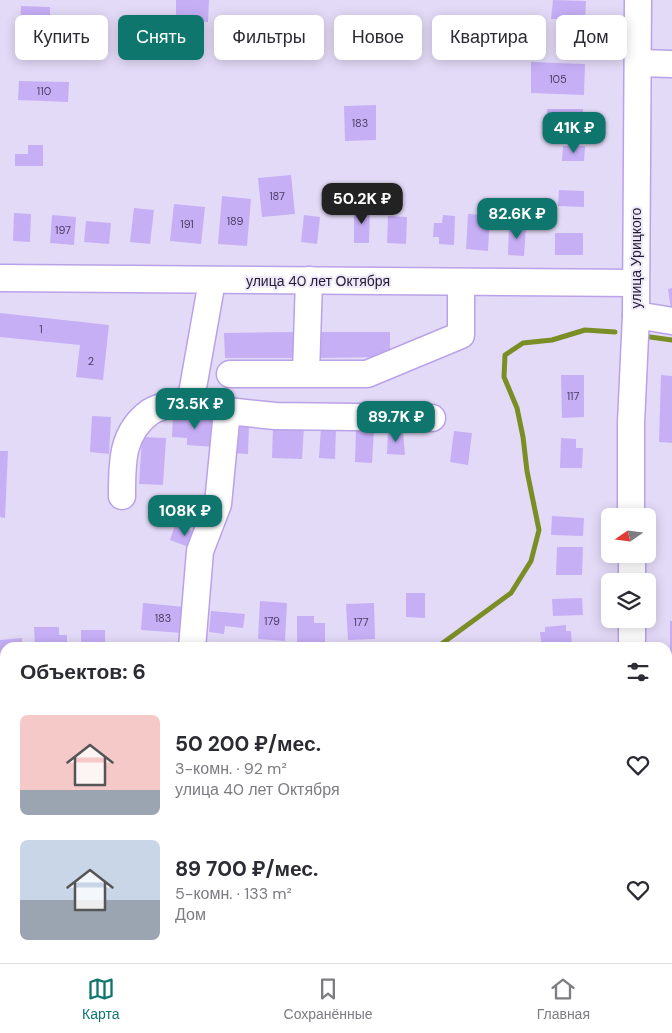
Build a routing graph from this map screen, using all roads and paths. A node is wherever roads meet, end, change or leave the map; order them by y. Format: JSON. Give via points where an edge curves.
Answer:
{"nodes":[{"id":1,"x":638,"y":0,"type":"edge"},
{"id":2,"x":638,"y":63,"type":"junction"},
{"id":3,"x":672,"y":64,"type":"edge"},
{"id":4,"x":0,"y":278,"type":"edge"},
{"id":5,"x":309,"y":280,"type":"junction"},
{"id":6,"x":212,"y":282,"type":"junction"},
{"id":7,"x":461,"y":283,"type":"junction"},
{"id":8,"x":635,"y":283,"type":"junction"},
{"id":9,"x":636,"y":315,"type":"junction"},
{"id":10,"x":672,"y":321,"type":"edge"},
{"id":11,"x":306,"y":373,"type":"junction"},
{"id":12,"x":230,"y":374,"type":"dead end"},
{"id":13,"x":191,"y":399,"type":"junction"},
{"id":14,"x":228,"y":411,"type":"junction"},
{"id":15,"x":432,"y":418,"type":"dead end"},
{"id":16,"x":122,"y":496,"type":"dead end"},
{"id":17,"x":631,"y":508,"type":"edge"},
{"id":18,"x":632,"y":628,"type":"edge"},
{"id":19,"x":192,"y":642,"type":"edge"},
{"id":20,"x":632,"y":642,"type":"edge"}],
"edges":[{"from":1,"to":2,"type":"street","name":"улица Урицкого"},
{"from":2,"to":3,"type":"street"},
{"from":2,"to":8,"type":"street","name":"улица Урицкого"},
{"from":4,"to":6,"type":"street","name":"улица 40 лет Октября"},
{"from":5,"to":6,"type":"street","name":"улица 40 лет Октября"},
{"from":5,"to":7,"type":"street","name":"улица 40 лет Октября"},
{"from":5,"to":11,"type":"street"},
{"from":6,"to":13,"type":"street"},
{"from":7,"to":8,"type":"street","name":"улица 40 лет Октября"},
{"from":7,"to":11,"type":"street","via":[[461,335],[367,374]]},
{"from":8,"to":9,"type":"street","name":"улица Урицкого"},
{"from":9,"to":10,"type":"street"},
{"from":9,"to":17,"type":"street","name":"улица Урицкого"},
{"from":11,"to":12,"type":"street"},
{"from":13,"to":14,"type":"street"},
{"from":13,"to":16,"type":"street","via":[[151,411],[133,428],[122,456]]},
{"from":14,"to":15,"type":"street","via":[[275,416]]},
{"from":14,"to":19,"type":"street","via":[[218,504],[200,550]]},
{"from":18,"to":20,"type":"street"}]}
